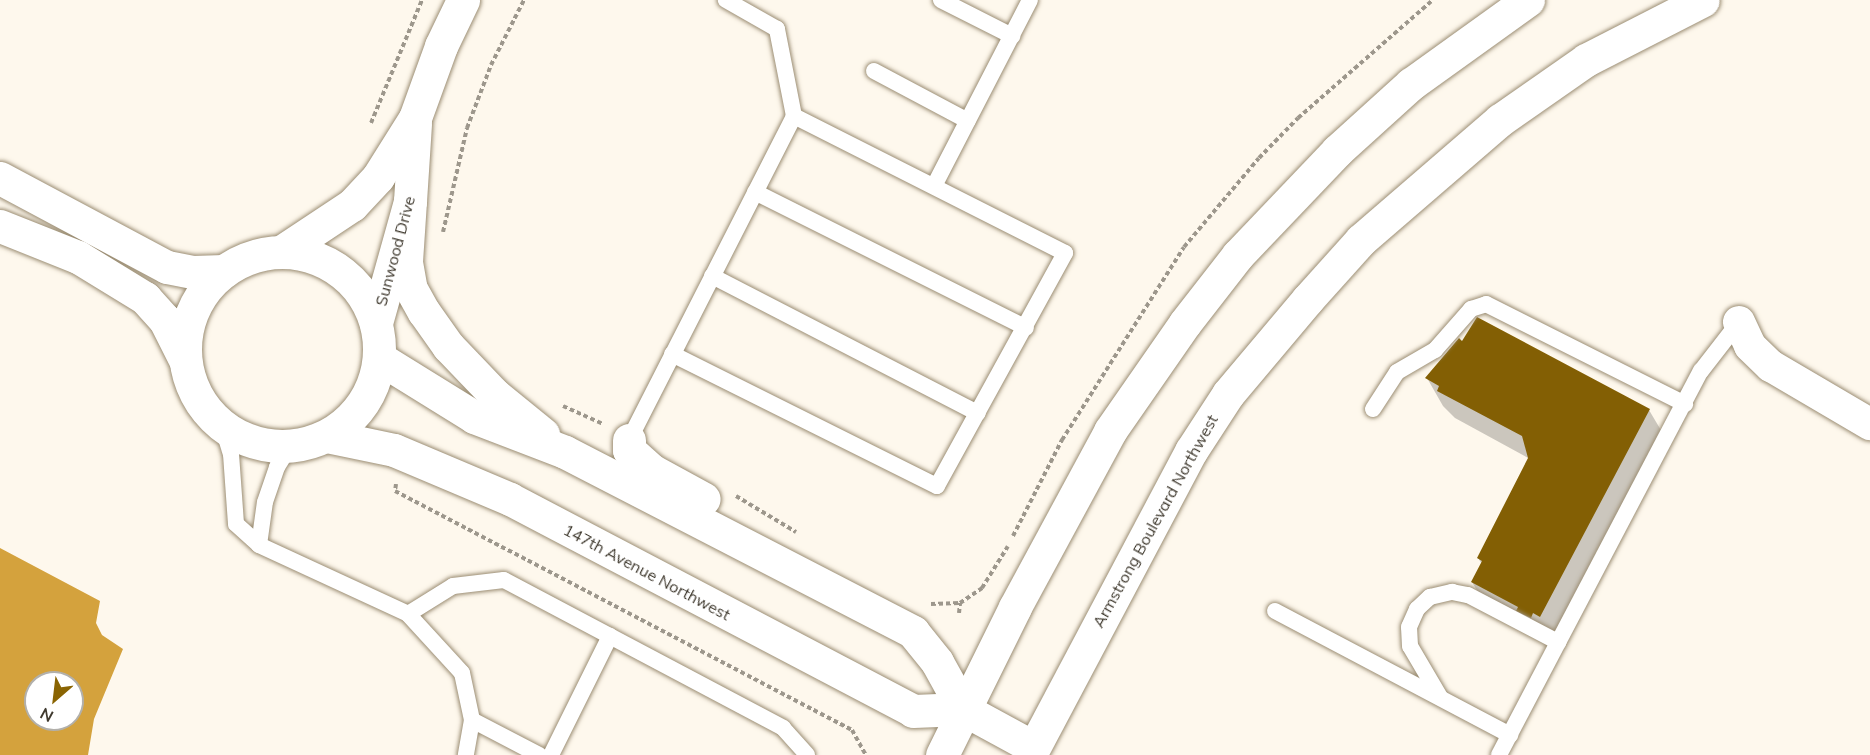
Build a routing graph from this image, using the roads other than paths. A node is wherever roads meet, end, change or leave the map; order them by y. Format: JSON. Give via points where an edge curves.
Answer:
{"nodes":[{"id":1,"x":464,"y":0,"type":"edge"},
{"id":2,"x":726,"y":0,"type":"edge"},
{"id":3,"x":941,"y":0,"type":"edge"},
{"id":4,"x":1030,"y":0,"type":"edge"},
{"id":5,"x":1528,"y":0,"type":"edge"},
{"id":6,"x":1703,"y":0,"type":"edge"},
{"id":7,"x":1012,"y":36,"type":"junction"},
{"id":8,"x":874,"y":71,"type":"dead end"},
{"id":9,"x":794,"y":116,"type":"junction"},
{"id":10,"x":415,"y":118,"type":"junction"},
{"id":11,"x":968,"y":121,"type":"junction"},
{"id":12,"x":0,"y":178,"type":"edge"},
{"id":13,"x":934,"y":186,"type":"junction"},
{"id":14,"x":755,"y":192,"type":"junction"},
{"id":15,"x":410,"y":201,"type":"junction"},
{"id":16,"x":0,"y":226,"type":"edge"},
{"id":17,"x":281,"y":252,"type":"junction"},
{"id":18,"x":224,"y":271,"type":"junction"},
{"id":19,"x":712,"y":276,"type":"junction"},
{"id":20,"x":1739,"y":322,"type":"joint"},
{"id":21,"x":376,"y":323,"type":"junction"},
{"id":22,"x":1026,"y":328,"type":"junction"},
{"id":23,"x":672,"y":354,"type":"junction"},
{"id":24,"x":379,"y":358,"type":"junction"},
{"id":25,"x":185,"y":360,"type":"junction"},
{"id":26,"x":1684,"y":404,"type":"junction"},
{"id":27,"x":1373,"y":409,"type":"dead end"},
{"id":28,"x":978,"y":413,"type":"junction"},
{"id":29,"x":1870,"y":424,"type":"edge"},
{"id":30,"x":222,"y":425,"type":"junction"},
{"id":31,"x":327,"y":436,"type":"junction"},
{"id":32,"x":629,"y":440,"type":"junction"},
{"id":33,"x":290,"y":446,"type":"junction"},
{"id":34,"x":565,"y":452,"type":"junction"},
{"id":35,"x":603,"y":471,"type":"junction"},
{"id":36,"x":258,"y":545,"type":"junction"},
{"id":37,"x":797,"y":572,"type":"junction"},
{"id":38,"x":1275,"y":611,"type":"dead end"},
{"id":39,"x":408,"y":615,"type":"junction"},
{"id":40,"x":610,"y":636,"type":"junction"},
{"id":41,"x":1558,"y":642,"type":"junction"},
{"id":42,"x":1440,"y":699,"type":"junction"},
{"id":43,"x":963,"y":709,"type":"junction"},
{"id":44,"x":472,"y":720,"type":"junction"},
{"id":45,"x":1510,"y":735,"type":"junction"},
{"id":46,"x":1038,"y":752,"type":"edge"},
{"id":47,"x":466,"y":755,"type":"edge"},
{"id":48,"x":538,"y":755,"type":"edge"},
{"id":49,"x":551,"y":755,"type":"edge"},
{"id":50,"x":807,"y":755,"type":"edge"},
{"id":51,"x":942,"y":755,"type":"edge"},
{"id":52,"x":1499,"y":755,"type":"edge"}],
"edges":[{"from":1,"to":10,"type":"street","via":[[441,46]]},
{"from":2,"to":9,"type":"lane","via":[[777,28]]},
{"from":3,"to":7,"type":"lane"},
{"from":4,"to":7,"type":"lane"},
{"from":5,"to":43,"type":"street","via":[[1457,49],[1373,117],[1238,255],[1110,430]]},
{"from":6,"to":46,"type":"street","name":"Armstrong Boulevard Northwest","via":[[1586,60],[1500,120],[1361,240],[1308,299],[1228,394],[1191,451]]},
{"from":7,"to":11,"type":"lane"},
{"from":8,"to":11,"type":"lane"},
{"from":9,"to":13,"type":"lane"},
{"from":9,"to":14,"type":"lane"},
{"from":10,"to":15,"type":"street","name":"Sunwood Drive"},
{"from":10,"to":17,"type":"street","via":[[378,177],[355,202]]},
{"from":11,"to":13,"type":"lane"},
{"from":12,"to":18,"type":"street","via":[[167,267],[193,272]]},
{"from":13,"to":22,"type":"lane","via":[[1065,253]]},
{"from":14,"to":19,"type":"lane"},
{"from":14,"to":22,"type":"lane"},
{"from":15,"to":21,"type":"street","name":"Sunwood Drive"},
{"from":15,"to":34,"type":"street","via":[[406,262],[411,288],[424,312],[448,346],[495,395]]},
{"from":16,"to":25,"type":"street","via":[[78,257],[145,298],[165,320]]},
{"from":17,"to":18,"type":"street","via":[[251,257]]},
{"from":17,"to":21,"type":"street","via":[[313,257],[340,272],[362,294]]},
{"from":18,"to":25,"type":"street","via":[[209,284],[189,320]]},
{"from":19,"to":23,"type":"lane"},
{"from":19,"to":28,"type":"lane"},
{"from":20,"to":26,"type":"lane","via":[[1701,371]]},
{"from":20,"to":29,"type":"street","via":[[1750,346],[1771,366]]},
{"from":21,"to":24,"type":"street"},
{"from":22,"to":28,"type":"lane"},
{"from":23,"to":28,"type":"lane","via":[[937,486]]},
{"from":23,"to":32,"type":"lane"},
{"from":24,"to":31,"type":"street","via":[[371,390],[352,417]]},
{"from":24,"to":34,"type":"street","via":[[474,417]]},
{"from":25,"to":30,"type":"street","via":[[197,396]]},
{"from":26,"to":27,"type":"lane","via":[[1486,304],[1471,309],[1435,350],[1397,372]]},
{"from":26,"to":41,"type":"lane"},
{"from":30,"to":33,"type":"street","via":[[250,440]]},
{"from":30,"to":36,"type":"lane","via":[[231,454],[236,524]]},
{"from":31,"to":33,"type":"street"},
{"from":31,"to":43,"type":"street","name":"147th Avenue Northwest","via":[[394,450],[510,499],[913,711]]},
{"from":32,"to":35,"type":"lane"},
{"from":32,"to":37,"type":"street","via":[[629,450],[651,470],[732,514]]},
{"from":33,"to":36,"type":"lane","via":[[277,467],[265,502]]},
{"from":34,"to":35,"type":"street"},
{"from":35,"to":37,"type":"street"},
{"from":36,"to":39,"type":"lane"},
{"from":37,"to":43,"type":"street","via":[[913,632],[937,662]]},
{"from":38,"to":42,"type":"lane"},
{"from":39,"to":40,"type":"lane","via":[[453,586],[504,580]]},
{"from":39,"to":44,"type":"lane","via":[[462,673]]},
{"from":40,"to":49,"type":"lane"},
{"from":40,"to":50,"type":"lane","via":[[783,728]]},
{"from":41,"to":42,"type":"lane","via":[[1468,595],[1452,592],[1430,597],[1417,609],[1409,627],[1410,646]]},
{"from":41,"to":45,"type":"lane"},
{"from":42,"to":45,"type":"lane"},
{"from":43,"to":46,"type":"street"},
{"from":43,"to":51,"type":"street"},
{"from":44,"to":47,"type":"lane"},
{"from":44,"to":48,"type":"lane"},
{"from":45,"to":52,"type":"lane"}]}
